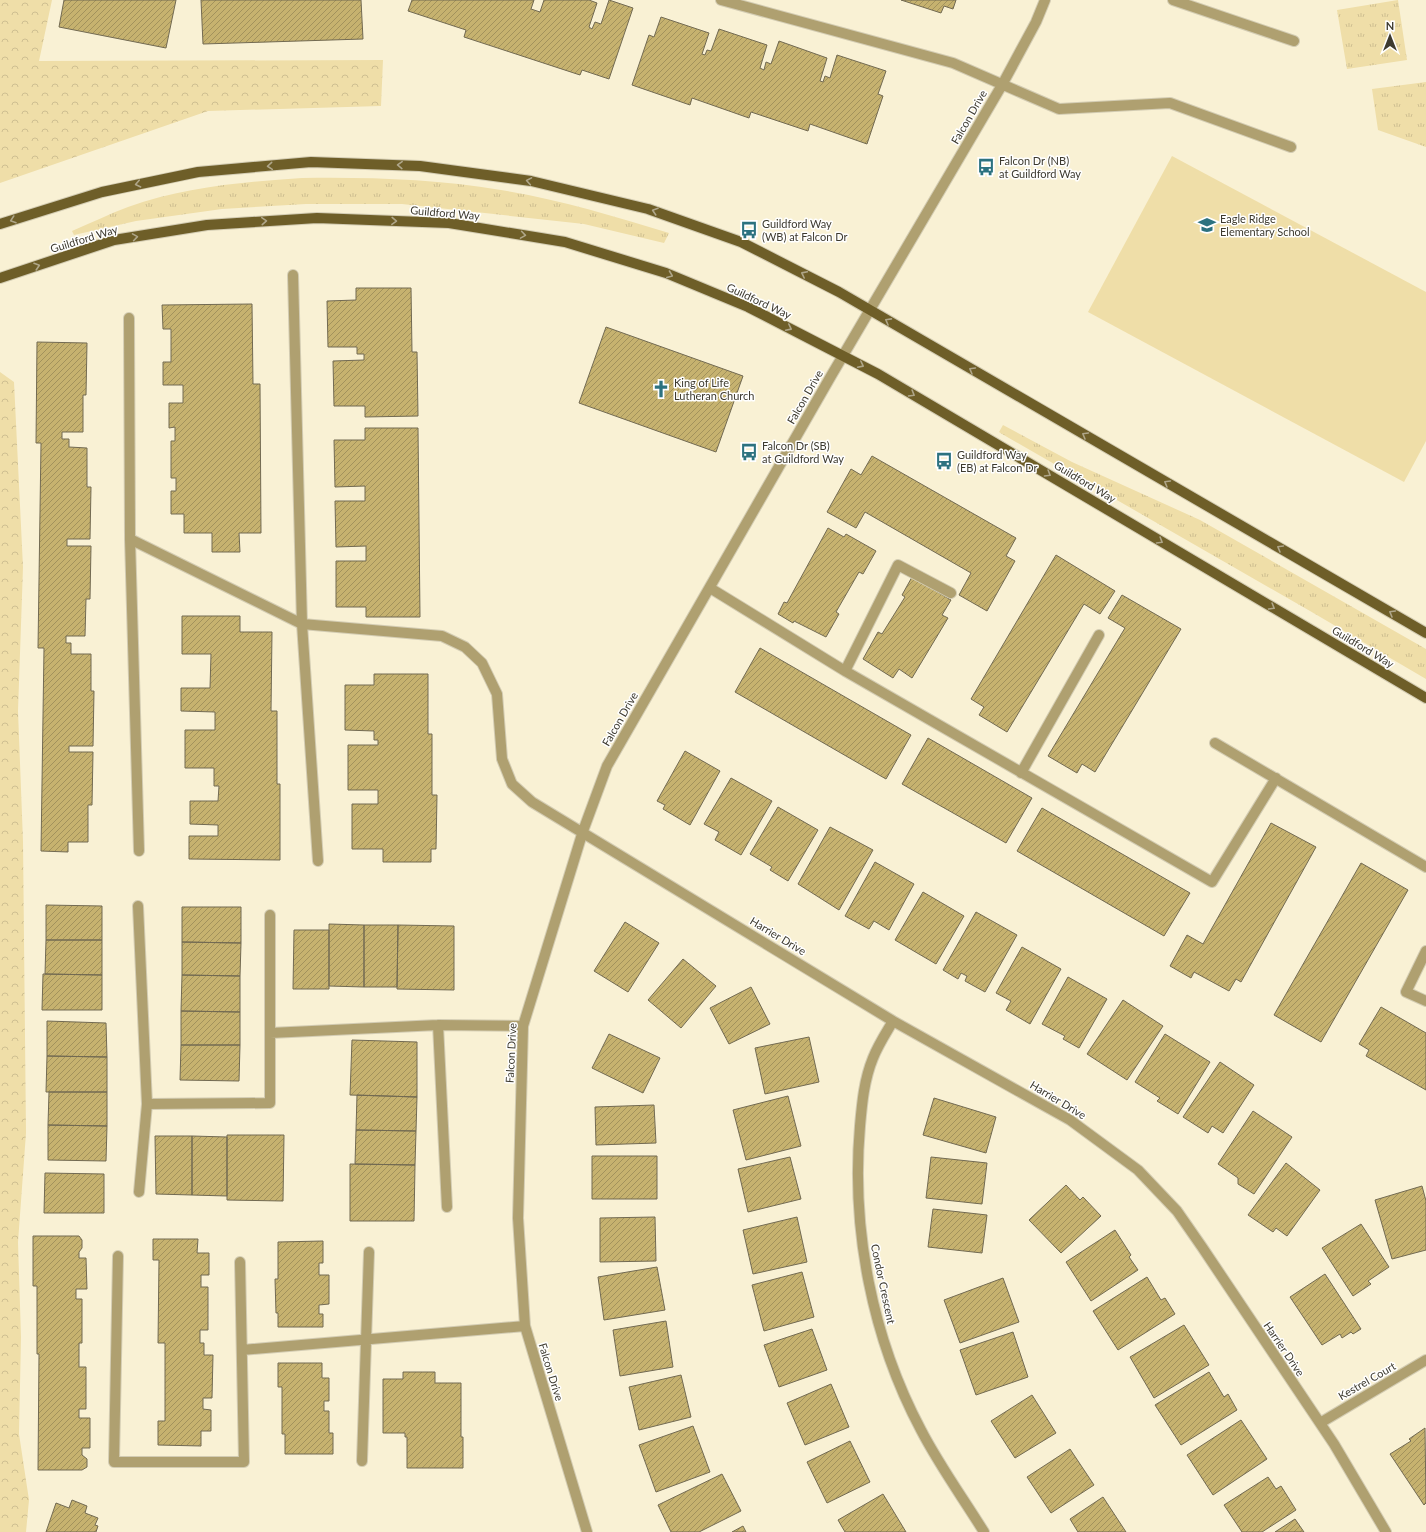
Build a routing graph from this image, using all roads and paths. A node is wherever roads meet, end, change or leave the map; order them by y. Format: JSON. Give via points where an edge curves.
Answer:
{"nodes":[{"id":1,"x":721,"y":0,"type":"edge"},
{"id":2,"x":1045,"y":0,"type":"edge"},
{"id":3,"x":1173,"y":0,"type":"edge"},
{"id":4,"x":1294,"y":41,"type":"dead end"},
{"id":5,"x":1002,"y":85,"type":"junction"},
{"id":6,"x":1290,"y":147,"type":"dead end"},
{"id":7,"x":0,"y":224,"type":"edge"},
{"id":8,"x":293,"y":275,"type":"dead end"},
{"id":9,"x":0,"y":278,"type":"edge"},
{"id":10,"x":870,"y":311,"type":"junction"},
{"id":11,"x":128,"y":318,"type":"dead end"},
{"id":12,"x":843,"y":356,"type":"junction"},
{"id":13,"x":130,"y":539,"type":"junction"},
{"id":14,"x":710,"y":588,"type":"junction"},
{"id":15,"x":951,"y":593,"type":"dead end"},
{"id":16,"x":302,"y":624,"type":"junction"},
{"id":17,"x":1426,"y":633,"type":"edge"},
{"id":18,"x":1099,"y":635,"type":"dead end"},
{"id":19,"x":845,"y":671,"type":"junction"},
{"id":20,"x":1426,"y":698,"type":"edge"},
{"id":21,"x":1215,"y":743,"type":"dead end"},
{"id":22,"x":1021,"y":773,"type":"junction"},
{"id":23,"x":1276,"y":778,"type":"junction"},
{"id":24,"x":583,"y":832,"type":"junction"},
{"id":25,"x":139,"y":851,"type":"dead end"},
{"id":26,"x":318,"y":861,"type":"dead end"},
{"id":27,"x":1426,"y":867,"type":"edge"},
{"id":28,"x":138,"y":906,"type":"dead end"},
{"id":29,"x":270,"y":915,"type":"dead end"},
{"id":30,"x":1426,"y":951,"type":"edge"},
{"id":31,"x":1426,"y":1001,"type":"edge"},
{"id":32,"x":893,"y":1021,"type":"junction"},
{"id":33,"x":438,"y":1024,"type":"junction"},
{"id":34,"x":523,"y":1026,"type":"junction"},
{"id":35,"x":270,"y":1032,"type":"junction"},
{"id":36,"x":147,"y":1104,"type":"junction"},
{"id":37,"x":139,"y":1192,"type":"dead end"},
{"id":38,"x":446,"y":1207,"type":"dead end"},
{"id":39,"x":369,"y":1252,"type":"dead end"},
{"id":40,"x":118,"y":1256,"type":"dead end"},
{"id":41,"x":240,"y":1262,"type":"dead end"},
{"id":42,"x":525,"y":1326,"type":"junction"},
{"id":43,"x":366,"y":1340,"type":"junction"},
{"id":44,"x":242,"y":1350,"type":"junction"},
{"id":45,"x":1426,"y":1360,"type":"edge"},
{"id":46,"x":1320,"y":1423,"type":"junction"},
{"id":47,"x":362,"y":1461,"type":"dead end"},
{"id":48,"x":584,"y":1531,"type":"edge"},
{"id":49,"x":984,"y":1532,"type":"edge"},
{"id":50,"x":1386,"y":1532,"type":"edge"}],
"edges":[{"from":1,"to":5,"type":"street","via":[[953,63]]},
{"from":2,"to":5,"type":"street","name":"Falcon Drive"},
{"from":3,"to":4,"type":"street"},
{"from":5,"to":6,"type":"street","via":[[1059,109],[1170,103]]},
{"from":5,"to":10,"type":"street","name":"Falcon Drive"},
{"from":10,"to":7,"type":"main road","one_way":true,"via":[[839,292],[741,242],[648,209],[531,181],[420,166],[311,162],[198,172],[102,192]]},
{"from":8,"to":16,"type":"street"},
{"from":9,"to":12,"type":"main road","name":"Guildford Way","one_way":true,"via":[[114,240],[207,225],[317,218],[449,223],[565,242],[666,273],[748,307]]},
{"from":10,"to":12,"type":"street","name":"Falcon Drive"},
{"from":17,"to":10,"type":"main road","one_way":true},
{"from":11,"to":13,"type":"street"},
{"from":12,"to":14,"type":"street","name":"Falcon Drive"},
{"from":12,"to":20,"type":"main road","name":"Guildford Way","one_way":true,"via":[[878,374]]},
{"from":13,"to":16,"type":"street"},
{"from":13,"to":25,"type":"street"},
{"from":14,"to":19,"type":"street"},
{"from":14,"to":24,"type":"street","name":"Falcon Drive","via":[[607,766]]},
{"from":15,"to":19,"type":"street","via":[[898,565]]},
{"from":16,"to":24,"type":"street","name":"Harrier Drive","via":[[442,636],[465,647],[482,663],[497,694],[502,759],[512,784],[532,802]]},
{"from":16,"to":26,"type":"street"},
{"from":18,"to":22,"type":"street"},
{"from":19,"to":22,"type":"street"},
{"from":21,"to":23,"type":"street"},
{"from":22,"to":23,"type":"street","via":[[1212,882]]},
{"from":23,"to":27,"type":"street"},
{"from":24,"to":32,"type":"street","name":"Harrier Drive"},
{"from":24,"to":34,"type":"street","name":"Falcon Drive"},
{"from":28,"to":36,"type":"street"},
{"from":29,"to":35,"type":"street"},
{"from":30,"to":31,"type":"street","via":[[1406,992]]},
{"from":32,"to":46,"type":"street","name":"Harrier Drive","via":[[1070,1120],[1138,1170],[1177,1211]]},
{"from":32,"to":49,"type":"street","name":"Condor Crescent","via":[[873,1057],[862,1100],[859,1200],[865,1262],[878,1324],[901,1387],[920,1430]]},
{"from":33,"to":34,"type":"street"},
{"from":33,"to":35,"type":"street"},
{"from":33,"to":38,"type":"street"},
{"from":34,"to":42,"type":"street","name":"Falcon Drive","via":[[518,1218]]},
{"from":35,"to":36,"type":"street","via":[[270,1103]]},
{"from":36,"to":37,"type":"street"},
{"from":39,"to":43,"type":"street"},
{"from":40,"to":44,"type":"street","via":[[114,1462],[244,1462]]},
{"from":41,"to":44,"type":"street"},
{"from":42,"to":43,"type":"street"},
{"from":42,"to":48,"type":"street","name":"Falcon Drive"},
{"from":43,"to":44,"type":"street"},
{"from":43,"to":47,"type":"street"},
{"from":45,"to":46,"type":"street","name":"Kestrel Court"},
{"from":46,"to":50,"type":"street","name":"Harrier Drive"}]}
